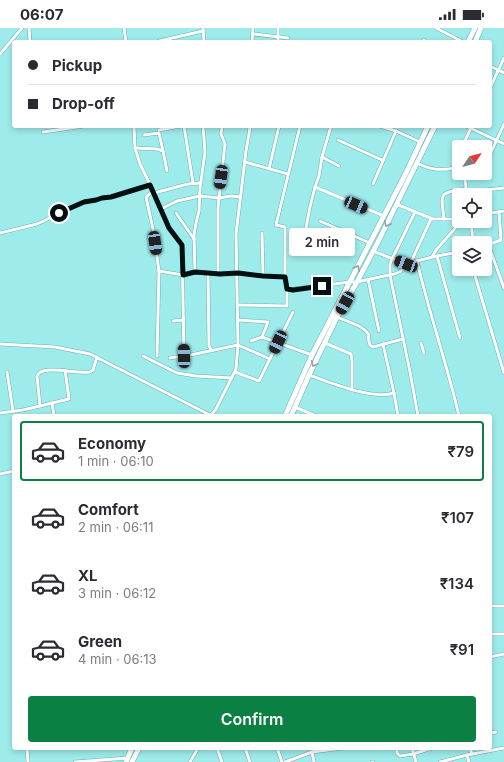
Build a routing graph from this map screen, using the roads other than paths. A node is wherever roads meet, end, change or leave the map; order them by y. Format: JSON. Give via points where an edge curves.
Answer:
{"nodes":[{"id":1,"x":22,"y":28,"type":"edge"},
{"id":2,"x":29,"y":28,"type":"edge"},
{"id":3,"x":124,"y":28,"type":"edge"},
{"id":4,"x":253,"y":28,"type":"edge"},
{"id":5,"x":278,"y":28,"type":"edge"},
{"id":6,"x":436,"y":28,"type":"edge"},
{"id":7,"x":475,"y":28,"type":"edge"},
{"id":8,"x":481,"y":28,"type":"edge"},
{"id":9,"x":203,"y":29,"type":"edge"},
{"id":10,"x":253,"y":34,"type":"junction"},
{"id":11,"x":278,"y":36,"type":"junction"},
{"id":12,"x":288,"y":38,"type":"dead end"},
{"id":13,"x":30,"y":40,"type":"edge"},
{"id":14,"x":126,"y":40,"type":"edge"},
{"id":15,"x":163,"y":40,"type":"edge"},
{"id":16,"x":204,"y":40,"type":"edge"},
{"id":17,"x":252,"y":40,"type":"edge"},
{"id":18,"x":278,"y":40,"type":"edge"},
{"id":19,"x":459,"y":40,"type":"edge"},
{"id":20,"x":469,"y":40,"type":"edge"},
{"id":21,"x":476,"y":40,"type":"edge"},
{"id":22,"x":0,"y":54,"type":"edge"},
{"id":23,"x":504,"y":58,"type":"edge"},
{"id":24,"x":492,"y":67,"type":"edge"},
{"id":25,"x":498,"y":71,"type":"junction"},
{"id":26,"x":504,"y":73,"type":"edge"},
{"id":27,"x":492,"y":84,"type":"edge"},
{"id":28,"x":504,"y":124,"type":"edge"},
{"id":29,"x":70,"y":128,"type":"edge"},
{"id":30,"x":134,"y":128,"type":"edge"},
{"id":31,"x":184,"y":128,"type":"edge"},
{"id":32,"x":203,"y":128,"type":"edge"},
{"id":33,"x":222,"y":128,"type":"edge"},
{"id":34,"x":250,"y":128,"type":"edge"},
{"id":35,"x":279,"y":128,"type":"edge"},
{"id":36,"x":300,"y":128,"type":"edge"},
{"id":37,"x":330,"y":128,"type":"edge"},
{"id":38,"x":388,"y":128,"type":"edge"},
{"id":39,"x":427,"y":128,"type":"edge"},
{"id":40,"x":435,"y":128,"type":"edge"},
{"id":41,"x":472,"y":128,"type":"edge"},
{"id":42,"x":474,"y":128,"type":"edge"},
{"id":43,"x":159,"y":129,"type":"edge"},
{"id":44,"x":396,"y":131,"type":"junction"},
{"id":45,"x":43,"y":132,"type":"dead end"},
{"id":46,"x":144,"y":136,"type":"dead end"},
{"id":47,"x":338,"y":140,"type":"dead end"},
{"id":48,"x":466,"y":140,"type":"edge"},
{"id":49,"x":496,"y":141,"type":"junction"},
{"id":50,"x":420,"y":142,"type":"junction"},
{"id":51,"x":504,"y":144,"type":"edge"},
{"id":52,"x":135,"y":148,"type":"junction"},
{"id":53,"x":492,"y":150,"type":"edge"},
{"id":54,"x":164,"y":151,"type":"junction"},
{"id":55,"x":322,"y":158,"type":"junction"},
{"id":56,"x":382,"y":160,"type":"junction"},
{"id":57,"x":245,"y":162,"type":"junction"},
{"id":58,"x":417,"y":163,"type":"junction"},
{"id":59,"x":338,"y":166,"type":"dead end"},
{"id":60,"x":452,"y":168,"type":"edge"},
{"id":61,"x":269,"y":169,"type":"junction"},
{"id":62,"x":167,"y":171,"type":"dead end"},
{"id":63,"x":288,"y":174,"type":"junction"},
{"id":64,"x":193,"y":183,"type":"junction"},
{"id":65,"x":201,"y":183,"type":"junction"},
{"id":66,"x":372,"y":184,"type":"dead end"},
{"id":67,"x":150,"y":185,"type":"junction"},
{"id":68,"x":315,"y":187,"type":"junction"},
{"id":69,"x":504,"y":188,"type":"edge"},
{"id":70,"x":492,"y":189,"type":"edge"},
{"id":71,"x":154,"y":192,"type":"junction"},
{"id":72,"x":452,"y":192,"type":"edge"},
{"id":73,"x":200,"y":196,"type":"junction"},
{"id":74,"x":241,"y":196,"type":"junction"},
{"id":75,"x":219,"y":198,"type":"junction"},
{"id":76,"x":396,"y":204,"type":"junction"},
{"id":77,"x":161,"y":209,"type":"junction"},
{"id":78,"x":504,"y":211,"type":"edge"},
{"id":79,"x":415,"y":212,"type":"junction"},
{"id":80,"x":499,"y":212,"type":"junction"},
{"id":81,"x":492,"y":213,"type":"edge"},
{"id":82,"x":176,"y":214,"type":"dead end"},
{"id":83,"x":384,"y":216,"type":"junction"},
{"id":84,"x":431,"y":219,"type":"junction"},
{"id":85,"x":444,"y":219,"type":"junction"},
{"id":86,"x":452,"y":220,"type":"edge"},
{"id":87,"x":320,"y":221,"type":"dead end"},
{"id":88,"x":455,"y":228,"type":"edge"},
{"id":89,"x":0,"y":233,"type":"edge"},
{"id":90,"x":262,"y":233,"type":"dead end"},
{"id":91,"x":306,"y":233,"type":"dead end"},
{"id":92,"x":194,"y":239,"type":"junction"},
{"id":93,"x":502,"y":240,"type":"edge"},
{"id":94,"x":370,"y":243,"type":"junction"},
{"id":95,"x":492,"y":243,"type":"edge"},
{"id":96,"x":370,"y":250,"type":"junction"},
{"id":97,"x":452,"y":253,"type":"edge"},
{"id":98,"x":436,"y":256,"type":"junction"},
{"id":99,"x":432,"y":258,"type":"junction"},
{"id":100,"x":492,"y":258,"type":"edge"},
{"id":101,"x":392,"y":259,"type":"junction"},
{"id":102,"x":417,"y":261,"type":"junction"},
{"id":103,"x":411,"y":263,"type":"junction"},
{"id":104,"x":406,"y":264,"type":"junction"},
{"id":105,"x":159,"y":270,"type":"junction"},
{"id":106,"x":195,"y":272,"type":"junction"},
{"id":107,"x":208,"y":273,"type":"junction"},
{"id":108,"x":238,"y":273,"type":"junction"},
{"id":109,"x":218,"y":274,"type":"junction"},
{"id":110,"x":183,"y":275,"type":"junction"},
{"id":111,"x":390,"y":275,"type":"junction"},
{"id":112,"x":263,"y":276,"type":"junction"},
{"id":113,"x":475,"y":276,"type":"edge"},
{"id":114,"x":285,"y":277,"type":"junction"},
{"id":115,"x":368,"y":279,"type":"junction"},
{"id":116,"x":350,"y":282,"type":"junction"},
{"id":117,"x":357,"y":282,"type":"junction"},
{"id":118,"x":504,"y":288,"type":"edge"},
{"id":119,"x":287,"y":289,"type":"junction"},
{"id":120,"x":238,"y":305,"type":"junction"},
{"id":121,"x":293,"y":312,"type":"dead end"},
{"id":122,"x":337,"y":317,"type":"junction"},
{"id":123,"x":184,"y":320,"type":"junction"},
{"id":124,"x":238,"y":320,"type":"junction"},
{"id":125,"x":173,"y":321,"type":"dead end"},
{"id":126,"x":379,"y":331,"type":"dead end"},
{"id":127,"x":262,"y":337,"type":"junction"},
{"id":128,"x":460,"y":338,"type":"dead end"},
{"id":129,"x":403,"y":339,"type":"junction"},
{"id":130,"x":251,"y":341,"type":"dead end"},
{"id":131,"x":278,"y":342,"type":"junction"},
{"id":132,"x":325,"y":343,"type":"junction"},
{"id":133,"x":422,"y":343,"type":"dead end"},
{"id":134,"x":0,"y":344,"type":"edge"},
{"id":135,"x":383,"y":344,"type":"junction"},
{"id":136,"x":238,"y":345,"type":"junction"},
{"id":137,"x":212,"y":350,"type":"junction"},
{"id":138,"x":424,"y":353,"type":"dead end"},
{"id":139,"x":312,"y":355,"type":"junction"},
{"id":140,"x":143,"y":356,"type":"dead end"},
{"id":141,"x":157,"y":356,"type":"dead end"},
{"id":142,"x":184,"y":356,"type":"junction"},
{"id":143,"x":97,"y":357,"type":"junction"},
{"id":144,"x":170,"y":358,"type":"dead end"},
{"id":145,"x":270,"y":358,"type":"junction"},
{"id":146,"x":65,"y":370,"type":"junction"},
{"id":147,"x":8,"y":372,"type":"dead end"},
{"id":148,"x":235,"y":372,"type":"junction"},
{"id":149,"x":504,"y":373,"type":"edge"},
{"id":150,"x":306,"y":374,"type":"junction"},
{"id":151,"x":232,"y":378,"type":"junction"},
{"id":152,"x":352,"y":390,"type":"junction"},
{"id":153,"x":394,"y":393,"type":"junction"},
{"id":154,"x":52,"y":403,"type":"junction"},
{"id":155,"x":40,"y":406,"type":"junction"},
{"id":156,"x":295,"y":407,"type":"junction"},
{"id":157,"x":13,"y":411,"type":"junction"},
{"id":158,"x":0,"y":413,"type":"edge"},
{"id":159,"x":54,"y":414,"type":"edge"},
{"id":160,"x":208,"y":414,"type":"edge"},
{"id":161,"x":212,"y":414,"type":"edge"},
{"id":162,"x":286,"y":414,"type":"edge"},
{"id":163,"x":292,"y":414,"type":"edge"},
{"id":164,"x":311,"y":414,"type":"edge"},
{"id":165,"x":398,"y":414,"type":"edge"},
{"id":166,"x":418,"y":414,"type":"edge"},
{"id":167,"x":458,"y":414,"type":"edge"},
{"id":168,"x":12,"y":471,"type":"edge"},
{"id":169,"x":0,"y":474,"type":"edge"},
{"id":170,"x":492,"y":606,"type":"edge"},
{"id":171,"x":504,"y":606,"type":"edge"},
{"id":172,"x":492,"y":634,"type":"edge"},
{"id":173,"x":504,"y":634,"type":"edge"},
{"id":174,"x":504,"y":654,"type":"edge"},
{"id":175,"x":492,"y":657,"type":"edge"},
{"id":176,"x":496,"y":732,"type":"dead end"},
{"id":177,"x":492,"y":733,"type":"edge"},
{"id":178,"x":504,"y":748,"type":"edge"},
{"id":179,"x":27,"y":750,"type":"edge"},
{"id":180,"x":132,"y":750,"type":"edge"},
{"id":181,"x":137,"y":750,"type":"edge"},
{"id":182,"x":197,"y":750,"type":"edge"},
{"id":183,"x":218,"y":750,"type":"edge"},
{"id":184,"x":246,"y":750,"type":"edge"},
{"id":185,"x":278,"y":750,"type":"edge"},
{"id":186,"x":328,"y":750,"type":"edge"},
{"id":187,"x":397,"y":750,"type":"edge"},
{"id":188,"x":412,"y":750,"type":"edge"},
{"id":189,"x":426,"y":750,"type":"edge"},
{"id":190,"x":471,"y":750,"type":"edge"},
{"id":191,"x":312,"y":752,"type":"junction"},
{"id":192,"x":413,"y":754,"type":"junction"},
{"id":193,"x":472,"y":754,"type":"junction"},
{"id":194,"x":467,"y":755,"type":"junction"},
{"id":195,"x":129,"y":761,"type":"edge"},
{"id":196,"x":28,"y":762,"type":"edge"},
{"id":197,"x":75,"y":762,"type":"edge"},
{"id":198,"x":190,"y":762,"type":"edge"},
{"id":199,"x":222,"y":762,"type":"edge"},
{"id":200,"x":250,"y":762,"type":"edge"},
{"id":201,"x":283,"y":762,"type":"edge"},
{"id":202,"x":314,"y":762,"type":"edge"},
{"id":203,"x":416,"y":762,"type":"edge"},
{"id":204,"x":440,"y":762,"type":"edge"},
{"id":205,"x":469,"y":762,"type":"edge"}],
"edges":[{"from":1,"to":22,"type":"street"},
{"from":2,"to":13,"type":"street"},
{"from":3,"to":14,"type":"street"},
{"from":4,"to":10,"type":"street"},
{"from":5,"to":11,"type":"street"},
{"from":6,"to":19,"type":"street"},
{"from":7,"to":20,"type":"highway"},
{"from":8,"to":21,"type":"highway"},
{"from":9,"to":15,"type":"street"},
{"from":9,"to":16,"type":"street"},
{"from":10,"to":11,"type":"street"},
{"from":10,"to":17,"type":"street"},
{"from":11,"to":12,"type":"street"},
{"from":11,"to":18,"type":"street"},
{"from":23,"to":25,"type":"street"},
{"from":24,"to":25,"type":"street"},
{"from":25,"to":26,"type":"street"},
{"from":25,"to":27,"type":"street"},
{"from":28,"to":49,"type":"street"},
{"from":29,"to":45,"type":"street"},
{"from":30,"to":52,"type":"street"},
{"from":31,"to":64,"type":"street"},
{"from":32,"to":65,"type":"street","via":[[205,152]]},
{"from":33,"to":75,"type":"street","via":[[225,144]]},
{"from":34,"to":57,"type":"street"},
{"from":35,"to":61,"type":"street"},
{"from":36,"to":63,"type":"street"},
{"from":37,"to":55,"type":"street"},
{"from":38,"to":44,"type":"street"},
{"from":39,"to":50,"type":"highway"},
{"from":40,"to":58,"type":"highway"},
{"from":41,"to":48,"type":"street"},
{"from":42,"to":49,"type":"street"},
{"from":43,"to":46,"type":"street"},
{"from":43,"to":54,"type":"street"},
{"from":44,"to":50,"type":"street"},
{"from":44,"to":56,"type":"street"},
{"from":47,"to":56,"type":"street"},
{"from":49,"to":51,"type":"street"},
{"from":49,"to":53,"type":"street"},
{"from":50,"to":83,"type":"highway"},
{"from":52,"to":54,"type":"street"},
{"from":52,"to":67,"type":"street"},
{"from":54,"to":62,"type":"street"},
{"from":55,"to":59,"type":"street"},
{"from":55,"to":68,"type":"street"},
{"from":56,"to":66,"type":"street"},
{"from":57,"to":61,"type":"street"},
{"from":57,"to":74,"type":"street"},
{"from":58,"to":60,"type":"street","via":[[435,169]]},
{"from":58,"to":76,"type":"highway"},
{"from":61,"to":63,"type":"street"},
{"from":63,"to":114,"type":"street","via":[[276,225],[285,227]]},
{"from":64,"to":65,"type":"street"},
{"from":64,"to":71,"type":"street"},
{"from":65,"to":73,"type":"street"},
{"from":67,"to":71,"type":"street"},
{"from":67,"to":89,"type":"street","via":[[84,202],[37,224]]},
{"from":68,"to":83,"type":"street"},
{"from":68,"to":91,"type":"street"},
{"from":69,"to":70,"type":"street"},
{"from":71,"to":77,"type":"street"},
{"from":71,"to":105,"type":"street","via":[[146,198]]},
{"from":72,"to":85,"type":"street","via":[[446,193],[442,198]]},
{"from":73,"to":75,"type":"street"},
{"from":73,"to":77,"type":"street","via":[[177,201]]},
{"from":73,"to":92,"type":"street"},
{"from":74,"to":75,"type":"street"},
{"from":74,"to":108,"type":"street","via":[[236,234]]},
{"from":75,"to":109,"type":"street"},
{"from":76,"to":79,"type":"street"},
{"from":76,"to":96,"type":"highway","one_way":true},
{"from":77,"to":110,"type":"street","via":[[169,228],[182,245]]},
{"from":78,"to":80,"type":"street"},
{"from":79,"to":84,"type":"street"},
{"from":79,"to":101,"type":"street"},
{"from":80,"to":81,"type":"street"},
{"from":80,"to":93,"type":"street"},
{"from":82,"to":92,"type":"street"},
{"from":83,"to":94,"type":"highway"},
{"from":84,"to":85,"type":"street"},
{"from":84,"to":103,"type":"street"},
{"from":85,"to":86,"type":"street"},
{"from":87,"to":94,"type":"street"},
{"from":88,"to":99,"type":"street"},
{"from":90,"to":112,"type":"street"},
{"from":92,"to":106,"type":"street"},
{"from":93,"to":95,"type":"street"},
{"from":94,"to":96,"type":"highway"},
{"from":96,"to":101,"type":"street"},
{"from":116,"to":96,"type":"highway","one_way":true},
{"from":96,"to":117,"type":"highway"},
{"from":97,"to":98,"type":"street"},
{"from":98,"to":99,"type":"street"},
{"from":98,"to":128,"type":"street"},
{"from":99,"to":102,"type":"street"},
{"from":100,"to":118,"type":"street"},
{"from":101,"to":104,"type":"street"},
{"from":101,"to":111,"type":"street"},
{"from":102,"to":103,"type":"street"},
{"from":102,"to":167,"type":"street"},
{"from":103,"to":104,"type":"street"},
{"from":104,"to":111,"type":"street","via":[[402,271]]},
{"from":105,"to":110,"type":"street"},
{"from":105,"to":141,"type":"street"},
{"from":106,"to":107,"type":"street"},
{"from":106,"to":110,"type":"street"},
{"from":107,"to":109,"type":"street"},
{"from":107,"to":137,"type":"street","via":[[209,346]]},
{"from":108,"to":109,"type":"street"},
{"from":108,"to":112,"type":"street"},
{"from":108,"to":120,"type":"street"},
{"from":110,"to":123,"type":"street"},
{"from":111,"to":115,"type":"street"},
{"from":111,"to":129,"type":"street"},
{"from":112,"to":114,"type":"street"},
{"from":113,"to":149,"type":"street"},
{"from":114,"to":119,"type":"street"},
{"from":115,"to":117,"type":"street"},
{"from":115,"to":126,"type":"street"},
{"from":116,"to":117,"type":"street"},
{"from":116,"to":119,"type":"street"},
{"from":116,"to":139,"type":"highway"},
{"from":117,"to":122,"type":"highway"},
{"from":119,"to":120,"type":"street","via":[[286,306]]},
{"from":120,"to":124,"type":"street"},
{"from":121,"to":131,"type":"street"},
{"from":122,"to":132,"type":"highway"},
{"from":122,"to":135,"type":"street","via":[[366,331],[371,346]]},
{"from":123,"to":125,"type":"street"},
{"from":123,"to":142,"type":"street"},
{"from":124,"to":127,"type":"street","via":[[268,322]]},
{"from":124,"to":136,"type":"street"},
{"from":127,"to":130,"type":"street"},
{"from":127,"to":131,"type":"street"},
{"from":129,"to":135,"type":"street"},
{"from":129,"to":166,"type":"street"},
{"from":131,"to":139,"type":"street"},
{"from":131,"to":145,"type":"street"},
{"from":132,"to":150,"type":"highway","one_way":true},
{"from":132,"to":152,"type":"street","via":[[351,354]]},
{"from":133,"to":138,"type":"street"},
{"from":134,"to":143,"type":"street","via":[[55,347]]},
{"from":135,"to":153,"type":"street"},
{"from":136,"to":137,"type":"street"},
{"from":136,"to":145,"type":"street"},
{"from":136,"to":148,"type":"street"},
{"from":137,"to":142,"type":"street"},
{"from":139,"to":150,"type":"highway"},
{"from":140,"to":151,"type":"street","via":[[177,374]]},
{"from":142,"to":144,"type":"street"},
{"from":143,"to":146,"type":"street","via":[[90,372]]},
{"from":143,"to":160,"type":"street"},
{"from":145,"to":148,"type":"street","via":[[259,381]]},
{"from":146,"to":154,"type":"street","via":[[69,399]]},
{"from":146,"to":155,"type":"street","via":[[39,373],[37,376]]},
{"from":147,"to":157,"type":"street"},
{"from":148,"to":151,"type":"street"},
{"from":150,"to":152,"type":"street"},
{"from":150,"to":156,"type":"highway"},
{"from":150,"to":162,"type":"highway"},
{"from":151,"to":161,"type":"street"},
{"from":152,"to":153,"type":"street","via":[[386,395]]},
{"from":153,"to":165,"type":"street"},
{"from":154,"to":155,"type":"street"},
{"from":154,"to":159,"type":"street"},
{"from":155,"to":157,"type":"street"},
{"from":156,"to":163,"type":"highway"},
{"from":156,"to":164,"type":"street"},
{"from":157,"to":158,"type":"street"},
{"from":168,"to":169,"type":"street"},
{"from":170,"to":171,"type":"street"},
{"from":172,"to":173,"type":"street"},
{"from":174,"to":175,"type":"street"},
{"from":176,"to":177,"type":"street"},
{"from":178,"to":193,"type":"street"},
{"from":179,"to":196,"type":"street"},
{"from":180,"to":195,"type":"highway"},
{"from":181,"to":195,"type":"highway"},
{"from":182,"to":198,"type":"street"},
{"from":183,"to":199,"type":"street"},
{"from":184,"to":200,"type":"street"},
{"from":185,"to":201,"type":"street"},
{"from":186,"to":191,"type":"street"},
{"from":187,"to":192,"type":"street","via":[[400,756]]},
{"from":188,"to":192,"type":"street"},
{"from":189,"to":192,"type":"street"},
{"from":190,"to":193,"type":"street"},
{"from":191,"to":201,"type":"street"},
{"from":191,"to":202,"type":"street"},
{"from":192,"to":203,"type":"street"},
{"from":193,"to":194,"type":"street"},
{"from":194,"to":204,"type":"street"},
{"from":194,"to":205,"type":"street"},
{"from":195,"to":197,"type":"street"}]}
